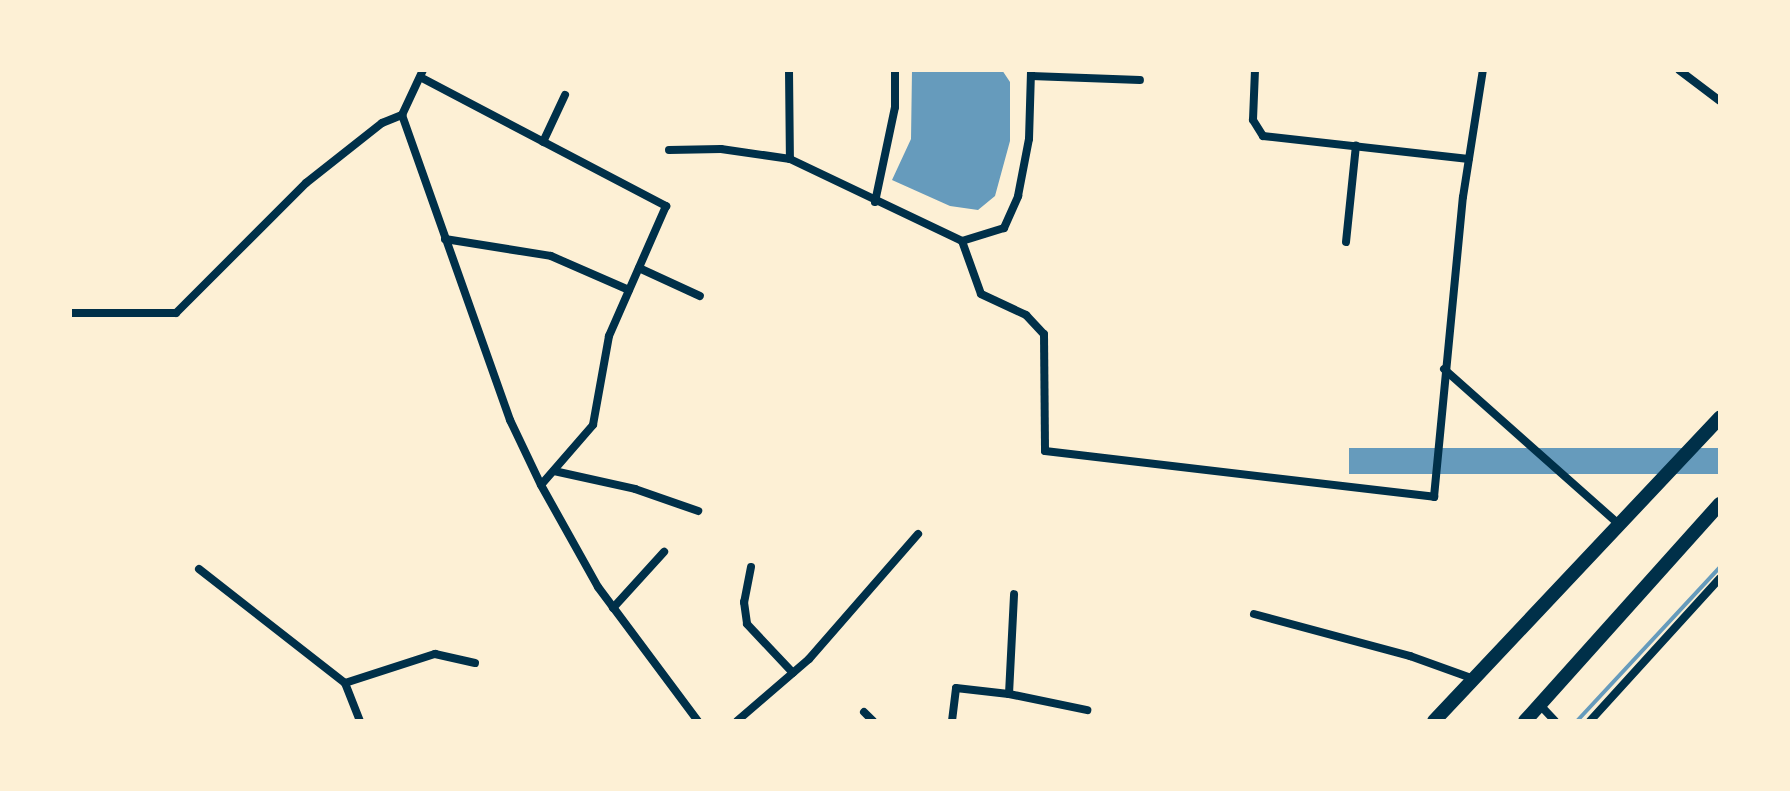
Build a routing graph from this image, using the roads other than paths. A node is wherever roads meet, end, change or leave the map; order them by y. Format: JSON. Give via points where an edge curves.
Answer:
{"nodes":[{"id":1,"x":789,"y":70,"type":"edge"},
{"id":2,"x":895,"y":70,"type":"edge"},
{"id":3,"x":1255,"y":70,"type":"edge"},
{"id":4,"x":1483,"y":70,"type":"edge"},
{"id":5,"x":1679,"y":70,"type":"edge"},
{"id":6,"x":1031,"y":73,"type":"edge"},
{"id":7,"x":422,"y":74,"type":"edge"},
{"id":8,"x":1140,"y":80,"type":"dead end"},
{"id":9,"x":565,"y":95,"type":"dead end"},
{"id":10,"x":1720,"y":101,"type":"edge"},
{"id":11,"x":402,"y":115,"type":"junction"},
{"id":12,"x":543,"y":142,"type":"junction"},
{"id":13,"x":1356,"y":146,"type":"junction"},
{"id":14,"x":669,"y":150,"type":"dead end"},
{"id":15,"x":790,"y":159,"type":"junction"},
{"id":16,"x":1469,"y":159,"type":"junction"},
{"id":17,"x":875,"y":202,"type":"junction"},
{"id":18,"x":445,"y":239,"type":"junction"},
{"id":19,"x":962,"y":241,"type":"junction"},
{"id":20,"x":1346,"y":242,"type":"dead end"},
{"id":21,"x":639,"y":268,"type":"junction"},
{"id":22,"x":629,"y":290,"type":"junction"},
{"id":23,"x":700,"y":296,"type":"dead end"},
{"id":24,"x":70,"y":313,"type":"edge"},
{"id":25,"x":1444,"y":369,"type":"junction"},
{"id":26,"x":1720,"y":417,"type":"edge"},
{"id":27,"x":554,"y":471,"type":"junction"},
{"id":28,"x":541,"y":485,"type":"junction"},
{"id":29,"x":1720,"y":504,"type":"edge"},
{"id":30,"x":698,"y":511,"type":"dead end"},
{"id":31,"x":1621,"y":526,"type":"junction"},
{"id":32,"x":918,"y":534,"type":"dead end"},
{"id":33,"x":664,"y":552,"type":"dead end"},
{"id":34,"x":751,"y":567,"type":"dead end"},
{"id":35,"x":199,"y":569,"type":"dead end"},
{"id":36,"x":1720,"y":578,"type":"edge"},
{"id":37,"x":1014,"y":594,"type":"dead end"},
{"id":38,"x":613,"y":608,"type":"junction"},
{"id":39,"x":1254,"y":614,"type":"dead end"},
{"id":40,"x":475,"y":663,"type":"dead end"},
{"id":41,"x":793,"y":673,"type":"junction"},
{"id":42,"x":1474,"y":679,"type":"junction"},
{"id":43,"x":345,"y":683,"type":"junction"},
{"id":44,"x":1009,"y":694,"type":"junction"},
{"id":45,"x":1540,"y":705,"type":"junction"},
{"id":46,"x":1087,"y":710,"type":"dead end"},
{"id":47,"x":864,"y":712,"type":"dead end"},
{"id":48,"x":360,"y":721,"type":"edge"},
{"id":49,"x":698,"y":721,"type":"edge"},
{"id":50,"x":737,"y":721,"type":"edge"},
{"id":51,"x":873,"y":721,"type":"edge"},
{"id":52,"x":952,"y":721,"type":"edge"},
{"id":53,"x":1434,"y":721,"type":"edge"},
{"id":54,"x":1525,"y":721,"type":"edge"},
{"id":55,"x":1555,"y":721,"type":"edge"},
{"id":56,"x":1590,"y":721,"type":"edge"}],
"edges":[{"from":1,"to":15,"type":"street"},
{"from":2,"to":17,"type":"street","via":[[895,107]]},
{"from":3,"to":13,"type":"street","via":[[1252,113],[1257,132],[1295,143]]},
{"from":4,"to":16,"type":"street"},
{"from":5,"to":10,"type":"street"},
{"from":6,"to":8,"type":"street"},
{"from":6,"to":19,"type":"street","via":[[1029,139],[1013,207],[1004,228]]},
{"from":7,"to":11,"type":"street"},
{"from":7,"to":12,"type":"street"},
{"from":9,"to":12,"type":"street"},
{"from":11,"to":18,"type":"street"},
{"from":11,"to":24,"type":"street","via":[[382,123],[306,183],[176,313]]},
{"from":12,"to":21,"type":"street","via":[[666,206]]},
{"from":13,"to":16,"type":"street"},
{"from":13,"to":20,"type":"street"},
{"from":14,"to":15,"type":"street","via":[[721,149]]},
{"from":15,"to":17,"type":"street"},
{"from":16,"to":25,"type":"street"},
{"from":17,"to":19,"type":"street"},
{"from":18,"to":22,"type":"street","via":[[551,256]]},
{"from":18,"to":28,"type":"street","via":[[510,420]]},
{"from":19,"to":25,"type":"street","via":[[981,294],[1026,315],[1044,334],[1045,451],[1434,497]]},
{"from":21,"to":22,"type":"street"},
{"from":21,"to":23,"type":"street"},
{"from":22,"to":27,"type":"street","via":[[609,336],[599,411]]},
{"from":25,"to":31,"type":"street"},
{"from":26,"to":31,"type":"main road"},
{"from":27,"to":28,"type":"street"},
{"from":27,"to":30,"type":"street","via":[[635,489]]},
{"from":28,"to":38,"type":"street"},
{"from":29,"to":45,"type":"main road"},
{"from":31,"to":42,"type":"main road"},
{"from":32,"to":41,"type":"street"},
{"from":33,"to":38,"type":"street"},
{"from":34,"to":41,"type":"street","via":[[744,602],[747,624]]},
{"from":35,"to":43,"type":"street"},
{"from":36,"to":56,"type":"street"},
{"from":37,"to":44,"type":"street"},
{"from":38,"to":49,"type":"street"},
{"from":39,"to":42,"type":"street"},
{"from":40,"to":43,"type":"street","via":[[435,654]]},
{"from":41,"to":50,"type":"street"},
{"from":42,"to":53,"type":"main road"},
{"from":43,"to":48,"type":"street"},
{"from":44,"to":46,"type":"street"},
{"from":44,"to":52,"type":"street","via":[[956,688]]},
{"from":45,"to":54,"type":"main road"},
{"from":45,"to":55,"type":"street"},
{"from":47,"to":51,"type":"street"}]}
